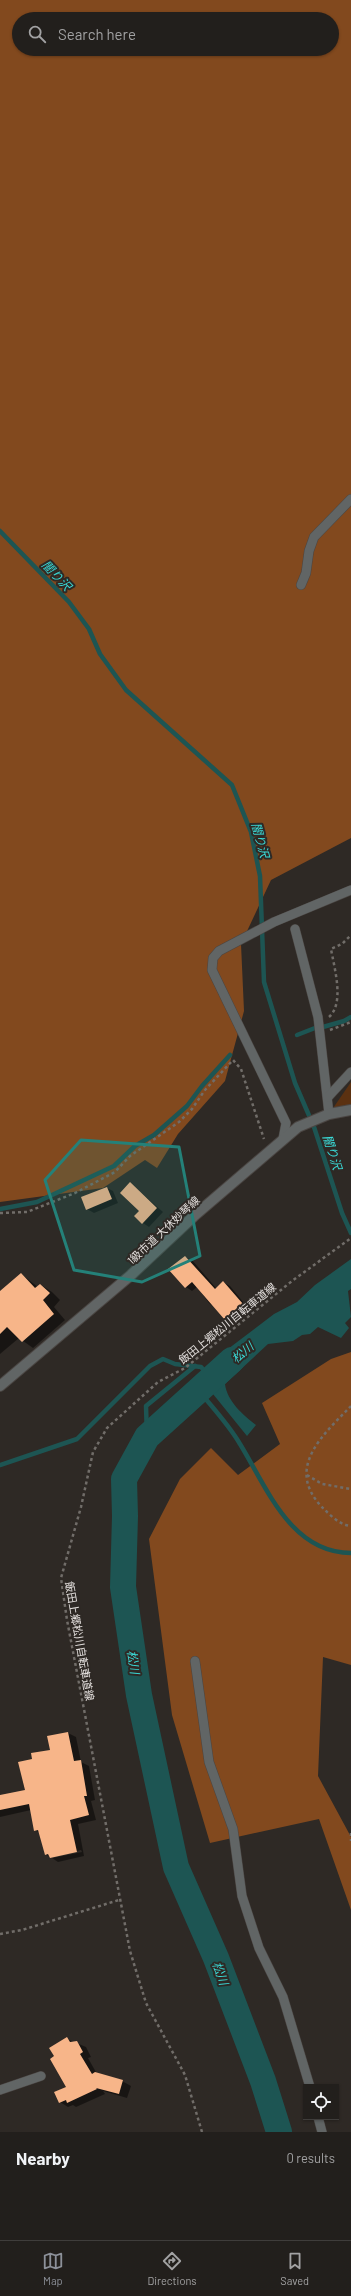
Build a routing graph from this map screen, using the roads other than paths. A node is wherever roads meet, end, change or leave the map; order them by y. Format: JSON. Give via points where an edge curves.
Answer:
{"nodes":[{"id":1,"x":351,"y":499,"type":"edge"},
{"id":2,"x":301,"y":585,"type":"dead end"},
{"id":3,"x":351,"y":890,"type":"edge"},
{"id":4,"x":295,"y":929,"type":"dead end"},
{"id":5,"x":351,"y":1072,"type":"edge"},
{"id":6,"x":328,"y":1098,"type":"junction"},
{"id":7,"x":351,"y":1110,"type":"edge"},
{"id":8,"x":329,"y":1114,"type":"junction"},
{"id":9,"x":283,"y":1139,"type":"junction"},
{"id":10,"x":0,"y":1386,"type":"edge"},
{"id":11,"x":195,"y":1661,"type":"dead end"},
{"id":12,"x":41,"y":2076,"type":"dead end"},
{"id":13,"x":309,"y":2084,"type":"edge"},
{"id":14,"x":0,"y":2090,"type":"edge"},
{"id":15,"x":319,"y":2120,"type":"edge"},
{"id":16,"x":322,"y":2132,"type":"edge"}],
"edges":[{"from":1,"to":2,"type":"lane","via":[[314,537]]},
{"from":3,"to":9,"type":"lane","via":[[274,922],[219,951],[213,958],[212,970],[286,1123]]},
{"from":4,"to":6,"type":"lane","via":[[318,1017]]},
{"from":5,"to":6,"type":"lane"},
{"from":6,"to":8,"type":"lane"},
{"from":7,"to":8,"type":"street","name":"1級市道 大休妙琴線"},
{"from":8,"to":9,"type":"street","name":"1級市道 大休妙琴線","via":[[298,1127]]},
{"from":9,"to":10,"type":"street","name":"1級市道 大休妙琴線","via":[[131,1275]]},
{"from":11,"to":13,"type":"lane","via":[[209,1762],[233,1829],[242,1896],[259,1948],[283,1997]]},
{"from":12,"to":14,"type":"lane"},
{"from":15,"to":16,"type":"lane"}]}
